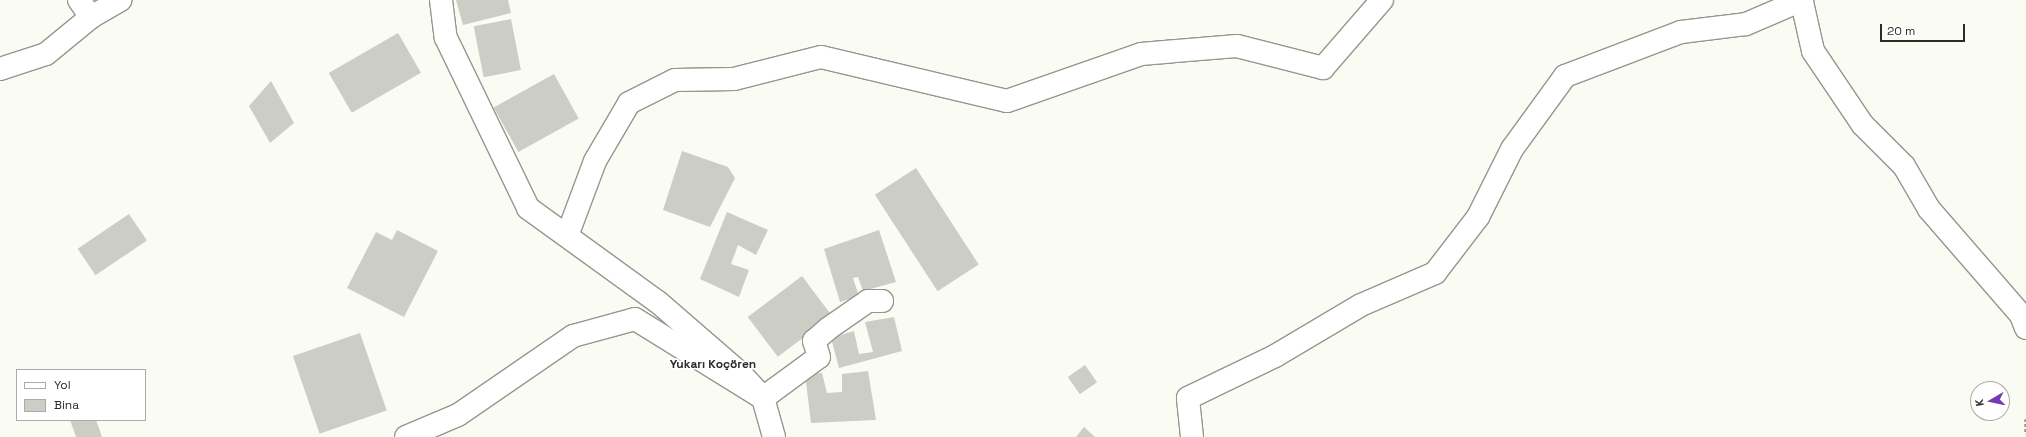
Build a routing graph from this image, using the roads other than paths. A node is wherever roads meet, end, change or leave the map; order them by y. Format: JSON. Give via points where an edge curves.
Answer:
{"nodes":[{"id":1,"x":120,"y":0,"type":"edge"},
{"id":2,"x":441,"y":0,"type":"edge"},
{"id":3,"x":1382,"y":0,"type":"edge"},
{"id":4,"x":1802,"y":1,"type":"edge"},
{"id":5,"x":85,"y":9,"type":"edge"},
{"id":6,"x":0,"y":69,"type":"edge"},
{"id":7,"x":567,"y":236,"type":"junction"},
{"id":8,"x":882,"y":301,"type":"dead end"},
{"id":9,"x":2026,"y":328,"type":"edge"},
{"id":10,"x":763,"y":398,"type":"junction"},
{"id":11,"x":406,"y":437,"type":"edge"},
{"id":12,"x":774,"y":437,"type":"edge"},
{"id":13,"x":1192,"y":437,"type":"edge"}],
"edges":[{"from":1,"to":5,"type":"street"},
{"from":2,"to":7,"type":"street","via":[[446,38],[528,208]]},
{"from":3,"to":7,"type":"street","via":[[1323,68],[1236,46],[1141,54],[1007,101],[822,56],[734,79],[675,80],[629,103],[595,161]]},
{"from":4,"to":9,"type":"street","via":[[1813,51],[1863,126],[1904,166],[1929,209],[2021,315]]},
{"from":4,"to":13,"type":"street","via":[[1746,24],[1681,32],[1565,76],[1512,149],[1478,218],[1434,273],[1361,305],[1275,356],[1188,398]]},
{"from":5,"to":6,"type":"street","via":[[46,54]]},
{"from":7,"to":10,"type":"street","via":[[658,302]]},
{"from":8,"to":10,"type":"street","via":[[868,301],[829,328],[814,341],[819,357]]},
{"from":10,"to":11,"type":"street","via":[[635,319],[573,336],[458,415]]},
{"from":10,"to":12,"type":"street"}]}
